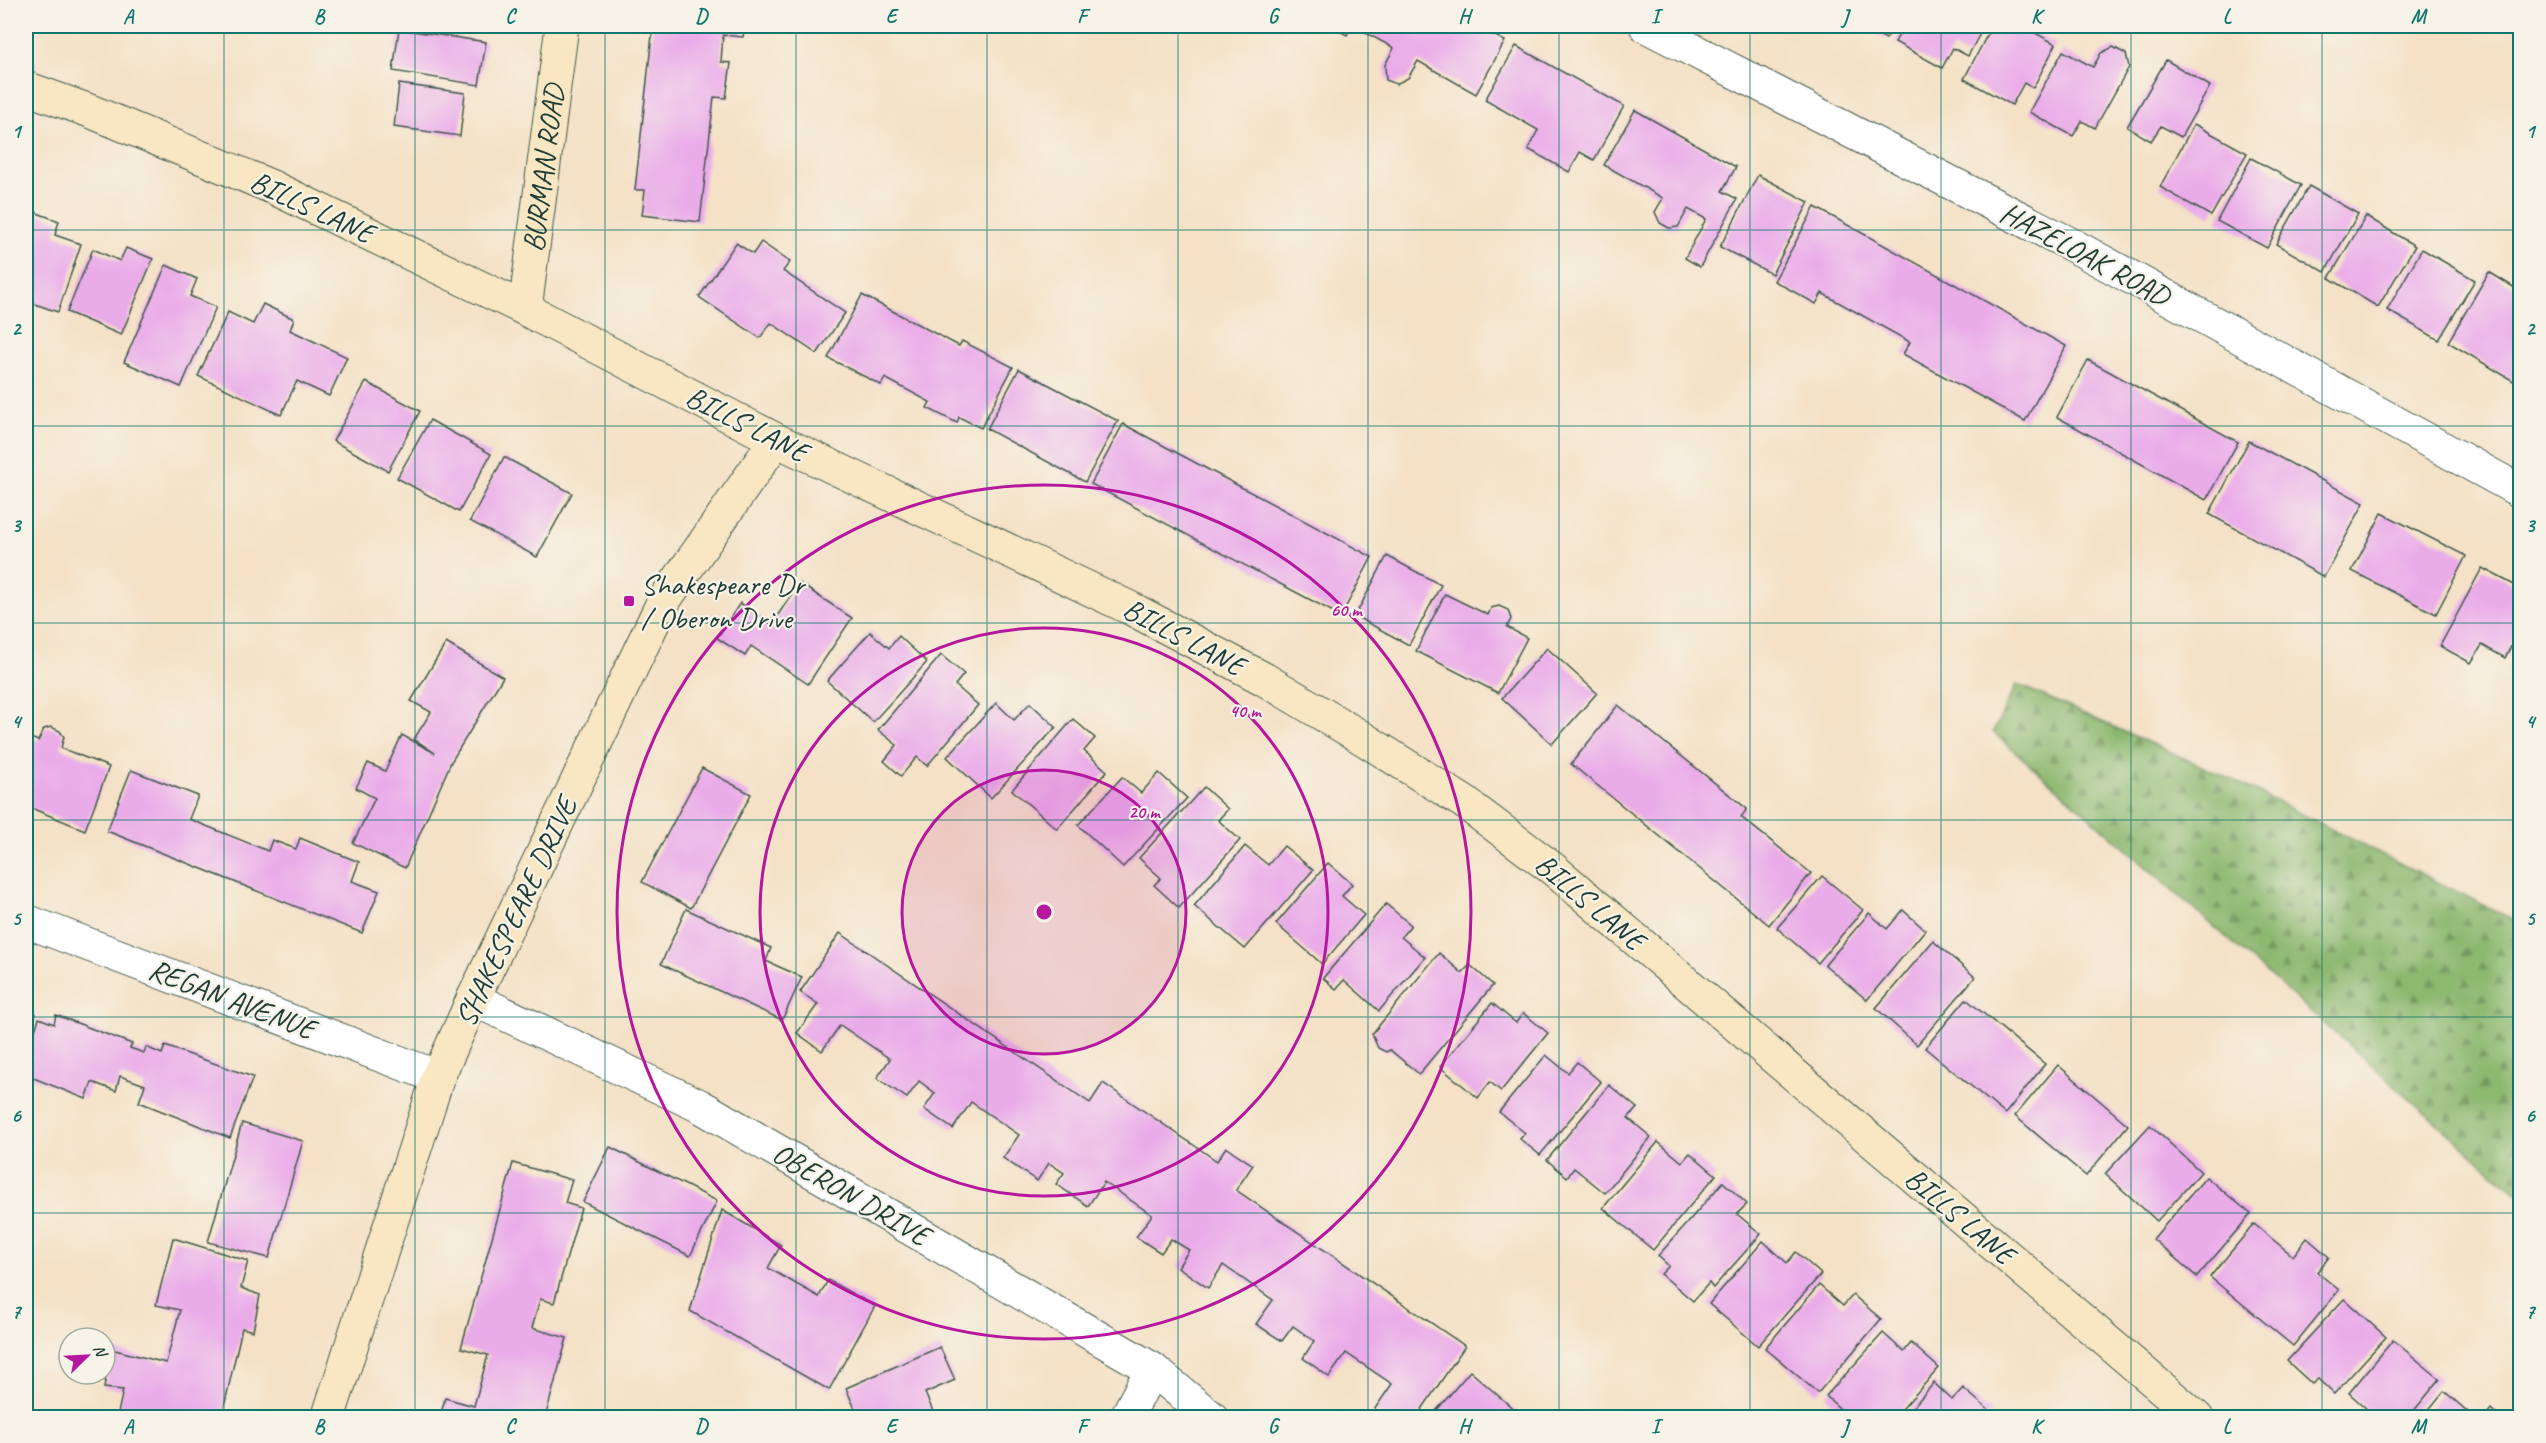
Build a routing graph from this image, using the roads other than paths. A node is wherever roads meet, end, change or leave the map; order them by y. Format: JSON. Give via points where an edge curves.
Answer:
{"nodes":[{"id":1,"x":562,"y":26,"type":"edge"},
{"id":2,"x":1646,"y":26,"type":"edge"},
{"id":3,"x":26,"y":88,"type":"edge"},
{"id":4,"x":525,"y":309,"type":"junction"},
{"id":5,"x":776,"y":440,"type":"junction"},
{"id":6,"x":2520,"y":491,"type":"edge"},
{"id":7,"x":26,"y":921,"type":"edge"},
{"id":8,"x":473,"y":999,"type":"junction"},
{"id":9,"x":438,"y":1077,"type":"junction"},
{"id":10,"x":1152,"y":1369,"type":"junction"},
{"id":11,"x":328,"y":1418,"type":"edge"},
{"id":12,"x":1126,"y":1418,"type":"edge"},
{"id":13,"x":1212,"y":1418,"type":"edge"},
{"id":14,"x":2197,"y":1418,"type":"edge"}],
"edges":[{"from":1,"to":4,"type":"street","name":"BURMAN ROAD"},
{"from":2,"to":6,"type":"street","name":"HAZELOAK ROAD","via":[[2084,252]]},
{"from":3,"to":4,"type":"street","name":"BILLS LANE","via":[[272,187]]},
{"from":4,"to":5,"type":"street","name":"BILLS LANE"},
{"from":5,"to":8,"type":"street","name":"SHAKESPEARE DRIVE","via":[[663,602]]},
{"from":5,"to":14,"type":"street","name":"BILLS LANE","via":[[1132,609],[1264,679],[1464,802],[1553,869]]},
{"from":7,"to":9,"type":"street","name":"REGAN AVENUE"},
{"from":8,"to":9,"type":"street","name":"SHAKESPEARE DRIVE"},
{"from":8,"to":10,"type":"street","name":"OBERON DRIVE","via":[[700,1106]]},
{"from":9,"to":11,"type":"street","name":"SHAKESPEARE DRIVE"},
{"from":10,"to":12,"type":"street"},
{"from":10,"to":13,"type":"street","name":"OBERON DRIVE"}]}
